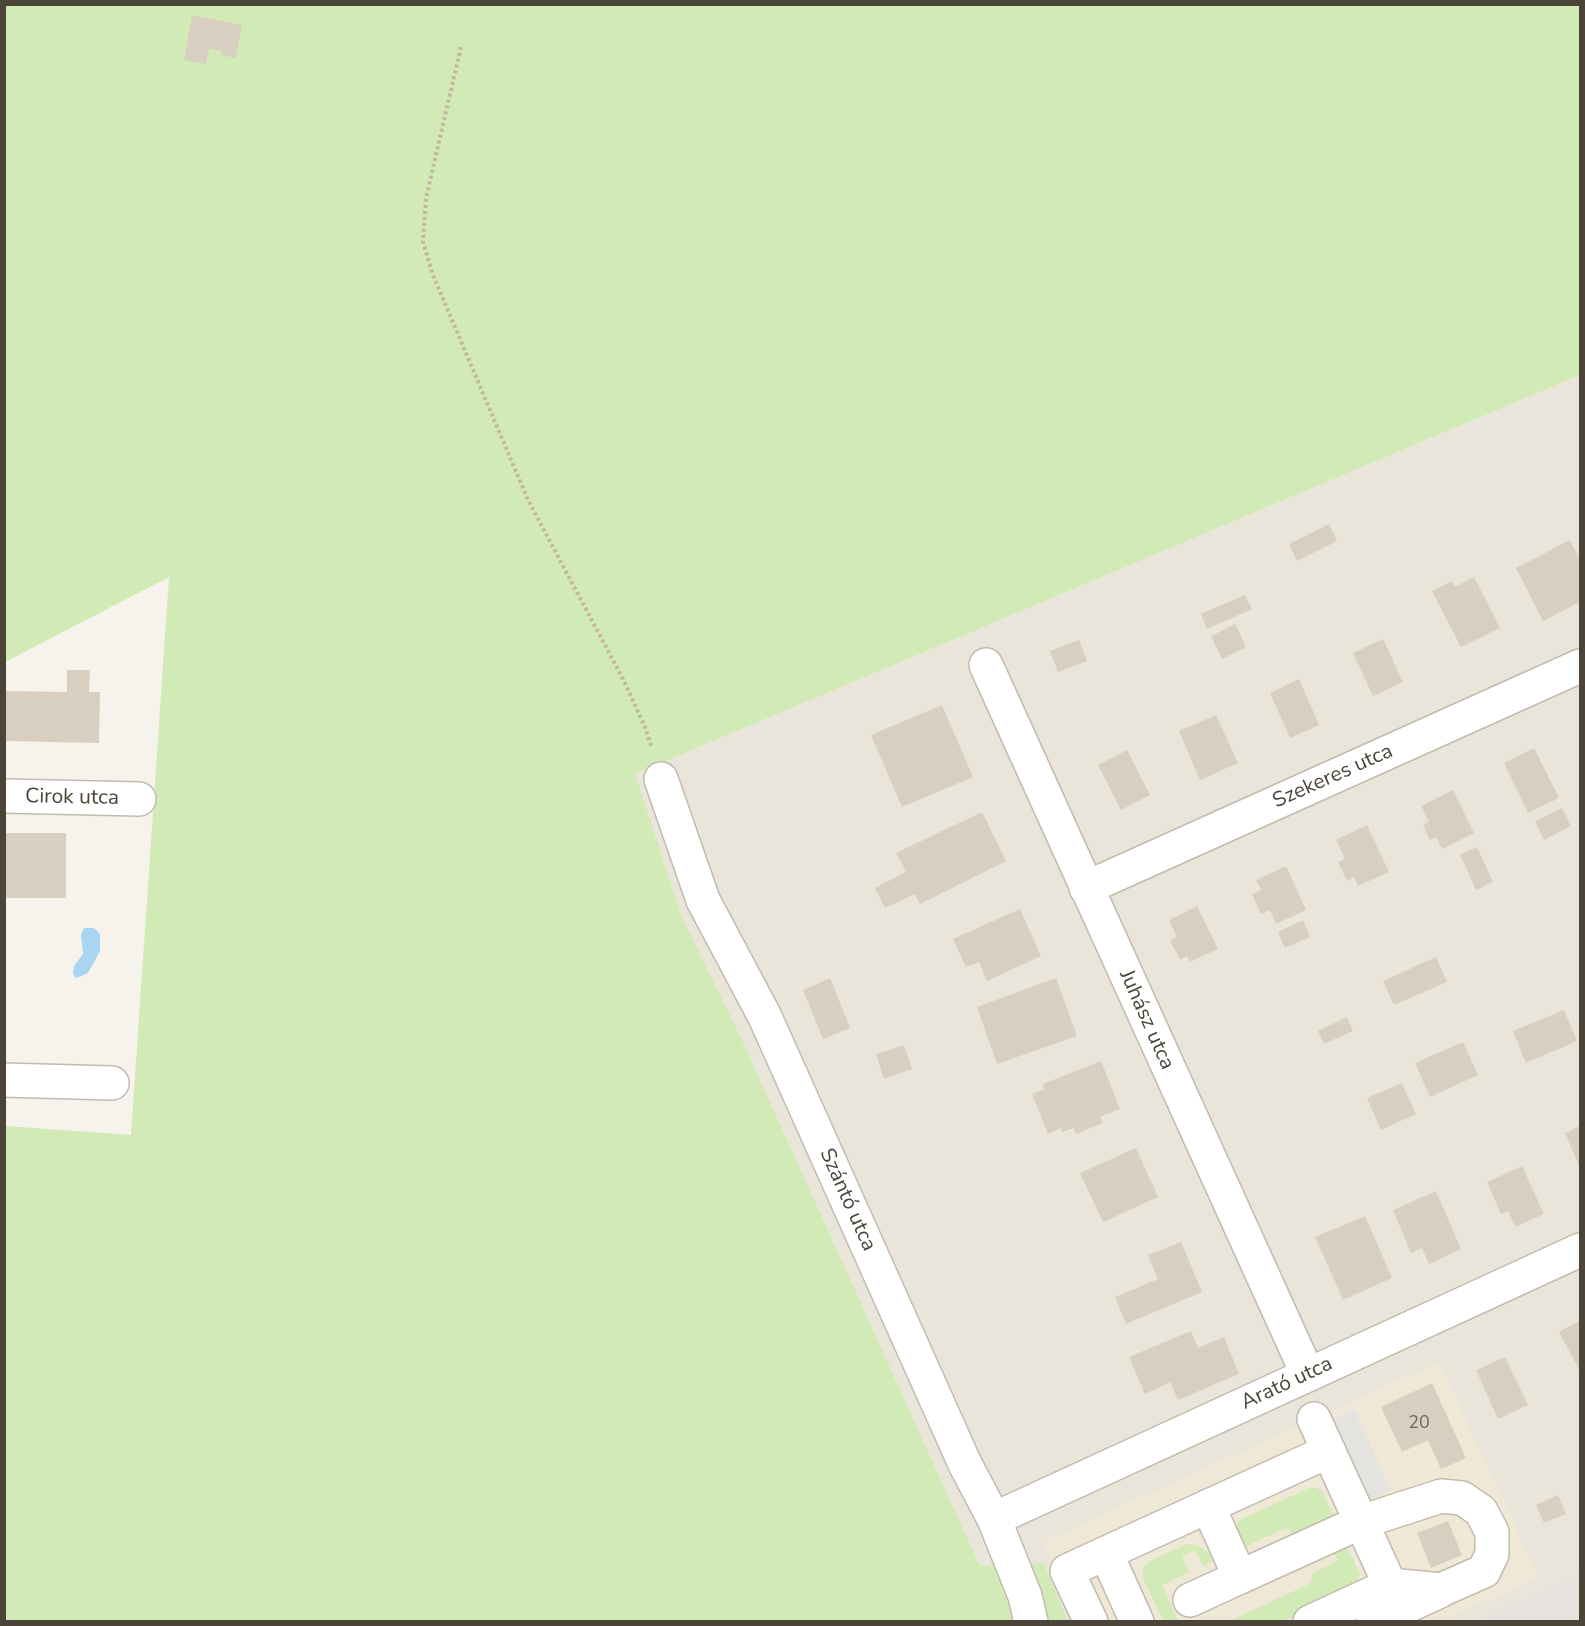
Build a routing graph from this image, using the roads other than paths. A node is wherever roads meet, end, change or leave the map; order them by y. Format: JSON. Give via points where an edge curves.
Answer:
{"nodes":[{"id":1,"x":986,"y":665,"type":"dead end"},
{"id":2,"x":1581,"y":666,"type":"edge"},
{"id":3,"x":661,"y":779,"type":"road end"},
{"id":4,"x":4,"y":796,"type":"edge"},
{"id":5,"x":139,"y":799,"type":"dead end"},
{"id":6,"x":1086,"y":888,"type":"junction"},
{"id":7,"x":4,"y":1080,"type":"edge"},
{"id":8,"x":112,"y":1083,"type":"dead end"},
{"id":9,"x":1581,"y":1250,"type":"edge"},
{"id":10,"x":1308,"y":1375,"type":"junction"},
{"id":11,"x":1314,"y":1419,"type":"dead end"},
{"id":12,"x":1329,"y":1451,"type":"junction"},
{"id":13,"x":1208,"y":1506,"type":"junction"},
{"id":14,"x":994,"y":1519,"type":"junction"},
{"id":15,"x":1361,"y":1521,"type":"junction"},
{"id":16,"x":1106,"y":1553,"type":"junction"},
{"id":17,"x":1240,"y":1577,"type":"junction"},
{"id":18,"x":1390,"y":1585,"type":"junction"},
{"id":19,"x":1441,"y":1590,"type":"junction"},
{"id":20,"x":1190,"y":1600,"type":"dead end"},
{"id":21,"x":1031,"y":1622,"type":"edge"},
{"id":22,"x":1090,"y":1622,"type":"edge"},
{"id":23,"x":1137,"y":1622,"type":"edge"},
{"id":24,"x":1310,"y":1622,"type":"edge"},
{"id":25,"x":1373,"y":1622,"type":"edge"}],
"edges":[{"from":1,"to":6,"type":"street","name":"Juhász utca"},
{"from":2,"to":6,"type":"street","name":"Szekeres utca"},
{"from":3,"to":14,"type":"street","name":"Szántó utca","via":[[704,900],[765,1017],[965,1464]]},
{"from":4,"to":5,"type":"street","name":"Cirok utca"},
{"from":6,"to":10,"type":"street","name":"Juhász utca"},
{"from":7,"to":8,"type":"street"},
{"from":9,"to":10,"type":"street","name":"Arató utca"},
{"from":10,"to":14,"type":"street","name":"Arató utca"},
{"from":11,"to":12,"type":"street"},
{"from":12,"to":13,"type":"street"},
{"from":12,"to":15,"type":"street"},
{"from":13,"to":16,"type":"street"},
{"from":13,"to":17,"type":"street"},
{"from":14,"to":21,"type":"street","name":"Szántó utca","via":[[1025,1596]]},
{"from":15,"to":17,"type":"street"},
{"from":15,"to":18,"type":"street"},
{"from":15,"to":19,"type":"street","via":[[1441,1496],[1462,1498],[1481,1511],[1492,1532],[1492,1554],[1484,1571]]},
{"from":16,"to":22,"type":"street","via":[[1067,1571]]},
{"from":16,"to":23,"type":"street"},
{"from":17,"to":20,"type":"street"},
{"from":18,"to":19,"type":"street"},
{"from":18,"to":24,"type":"street"},
{"from":19,"to":25,"type":"street"}]}
